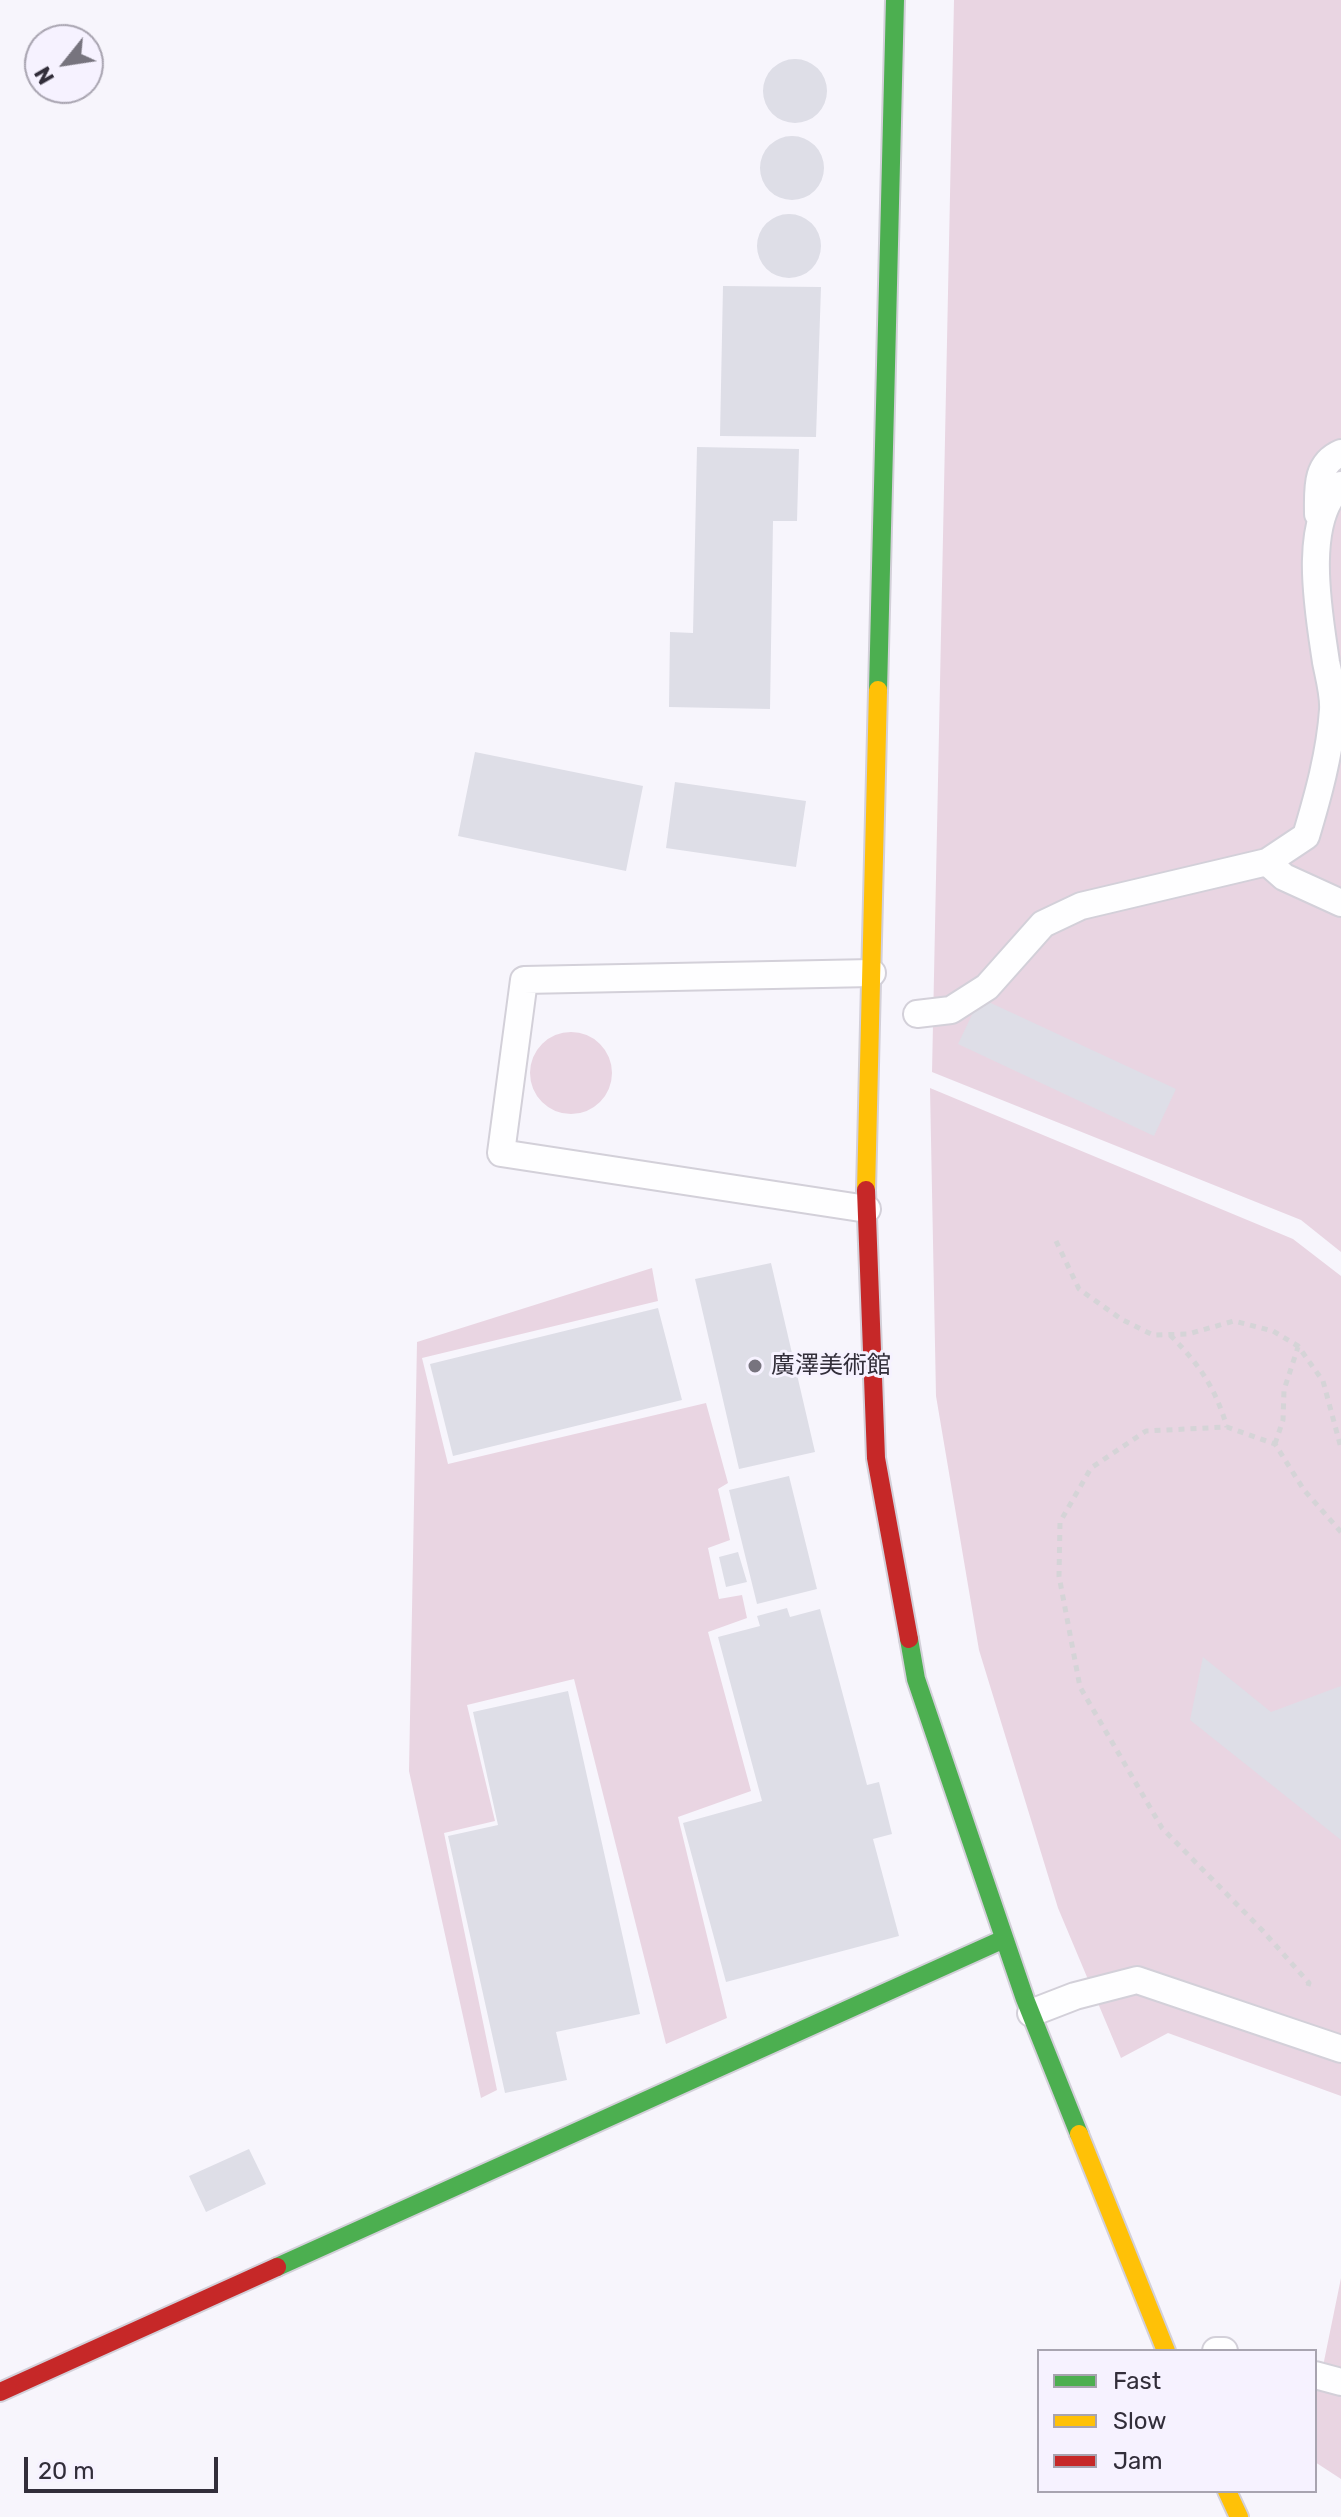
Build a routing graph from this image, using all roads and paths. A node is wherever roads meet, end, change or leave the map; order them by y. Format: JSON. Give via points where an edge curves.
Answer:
{"nodes":[{"id":1,"x":895,"y":0,"type":"edge"},
{"id":2,"x":1341,"y":453,"type":"edge"},
{"id":3,"x":1341,"y":485,"type":"edge"},
{"id":4,"x":1318,"y":530,"type":"junction"},
{"id":5,"x":1267,"y":862,"type":"junction"},
{"id":6,"x":1341,"y":903,"type":"edge"},
{"id":7,"x":872,"y":973,"type":"junction"},
{"id":8,"x":917,"y":1014,"type":"dead end"},
{"id":9,"x":867,"y":1209,"type":"junction"},
{"id":10,"x":1056,"y":1241,"type":"dead end"},
{"id":11,"x":1170,"y":1335,"type":"junction"},
{"id":12,"x":1298,"y":1346,"type":"junction"},
{"id":13,"x":1227,"y":1427,"type":"junction"},
{"id":14,"x":1275,"y":1444,"type":"junction"},
{"id":15,"x":1341,"y":1448,"type":"edge"},
{"id":16,"x":1341,"y":1532,"type":"edge"},
{"id":17,"x":1004,"y":1939,"type":"junction"},
{"id":18,"x":1031,"y":2013,"type":"junction"},
{"id":19,"x":1300,"y":2035,"type":"junction"},
{"id":20,"x":1341,"y":2049,"type":"edge"},
{"id":21,"x":1165,"y":2349,"type":"edge"},
{"id":22,"x":1317,"y":2376,"type":"edge"},
{"id":23,"x":1341,"y":2382,"type":"edge"},
{"id":24,"x":0,"y":2392,"type":"edge"},
{"id":25,"x":1228,"y":2493,"type":"edge"},
{"id":26,"x":1239,"y":2517,"type":"edge"}],
"edges":[{"from":1,"to":7,"type":"street"},
{"from":2,"to":4,"type":"lane","via":[[1318,478]]},
{"from":3,"to":4,"type":"lane","via":[[1329,496]]},
{"from":4,"to":5,"type":"lane","via":[[1318,611],[1333,708],[1321,787],[1306,836]]},
{"from":5,"to":6,"type":"lane","via":[[1284,877]]},
{"from":5,"to":8,"type":"lane","via":[[1081,906],[1043,924],[987,987],[951,1010]]},
{"from":7,"to":9,"type":"street"},
{"from":7,"to":9,"type":"lane","via":[[524,980],[501,1153]]},
{"from":9,"to":17,"type":"street","via":[[876,1458],[916,1679]]},
{"from":10,"to":11,"type":"path","via":[[1079,1289],[1121,1319],[1153,1335]]},
{"from":11,"to":12,"type":"path","via":[[1234,1321],[1273,1331]]},
{"from":11,"to":13,"type":"path","via":[[1196,1361],[1218,1397]]},
{"from":12,"to":14,"type":"path"},
{"from":12,"to":15,"type":"path","via":[[1323,1381]]},
{"from":13,"to":14,"type":"path"},
{"from":13,"to":19,"type":"path","via":[[1146,1431],[1091,1468],[1060,1522],[1059,1576],[1080,1687],[1162,1828],[1309,1983]]},
{"from":14,"to":16,"type":"path","via":[[1304,1490]]},
{"from":17,"to":18,"type":"street"},
{"from":17,"to":24,"type":"street"},
{"from":18,"to":19,"type":"lane","via":[[1137,1980]]},
{"from":18,"to":21,"type":"street"},
{"from":19,"to":20,"type":"lane"},
{"from":22,"to":23,"type":"lane"},
{"from":25,"to":26,"type":"street"}]}
